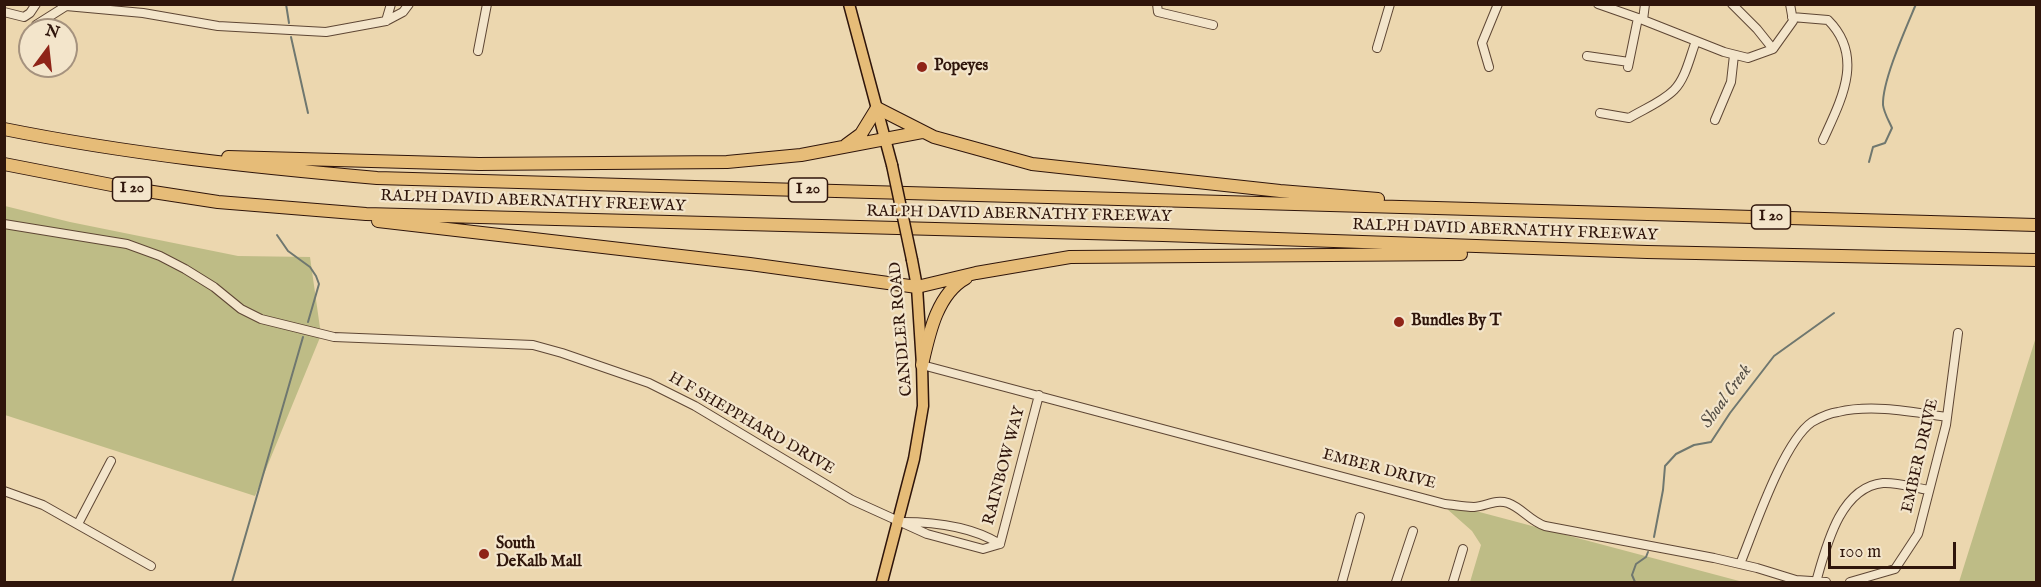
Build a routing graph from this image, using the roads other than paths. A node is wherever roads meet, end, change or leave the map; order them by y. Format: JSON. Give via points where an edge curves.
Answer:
{"nodes":[{"id":1,"x":392,"y":4,"type":"edge"},
{"id":2,"x":409,"y":4,"type":"edge"},
{"id":3,"x":487,"y":4,"type":"edge"},
{"id":4,"x":849,"y":4,"type":"edge"},
{"id":5,"x":1157,"y":4,"type":"edge"},
{"id":6,"x":1390,"y":4,"type":"edge"},
{"id":7,"x":1498,"y":4,"type":"edge"},
{"id":8,"x":1598,"y":4,"type":"edge"},
{"id":9,"x":1645,"y":4,"type":"edge"},
{"id":10,"x":1732,"y":4,"type":"edge"},
{"id":11,"x":1790,"y":4,"type":"edge"},
{"id":12,"x":66,"y":5,"type":"edge"},
{"id":13,"x":33,"y":9,"type":"edge"},
{"id":14,"x":4,"y":12,"type":"edge"},
{"id":15,"x":48,"y":18,"type":"edge"},
{"id":16,"x":1792,"y":18,"type":"junction"},
{"id":17,"x":1641,"y":19,"type":"junction"},
{"id":18,"x":386,"y":21,"type":"junction"},
{"id":19,"x":1213,"y":26,"type":"dead end"},
{"id":20,"x":1695,"y":41,"type":"junction"},
{"id":21,"x":1377,"y":48,"type":"dead end"},
{"id":22,"x":1773,"y":49,"type":"junction"},
{"id":23,"x":478,"y":51,"type":"dead end"},
{"id":24,"x":1734,"y":55,"type":"junction"},
{"id":25,"x":1587,"y":56,"type":"dead end"},
{"id":26,"x":1489,"y":67,"type":"dead end"},
{"id":27,"x":877,"y":108,"type":"junction"},
{"id":28,"x":1600,"y":112,"type":"dead end"},
{"id":29,"x":1714,"y":120,"type":"dead end"},
{"id":30,"x":4,"y":129,"type":"edge"},
{"id":31,"x":922,"y":132,"type":"junction"},
{"id":32,"x":885,"y":139,"type":"junction"},
{"id":33,"x":1823,"y":140,"type":"dead end"},
{"id":34,"x":843,"y":147,"type":"junction"},
{"id":35,"x":114,"y":149,"type":"junction"},
{"id":36,"x":4,"y":164,"type":"edge"},
{"id":37,"x":261,"y":206,"type":"junction"},
{"id":38,"x":1505,"y":209,"type":"junction"},
{"id":39,"x":4,"y":224,"type":"edge"},
{"id":40,"x":2037,"y":225,"type":"edge"},
{"id":41,"x":1647,"y":252,"type":"junction"},
{"id":42,"x":2037,"y":260,"type":"edge"},
{"id":43,"x":976,"y":273,"type":"junction"},
{"id":44,"x":916,"y":287,"type":"junction"},
{"id":45,"x":1958,"y":333,"type":"dead end"},
{"id":46,"x":922,"y":365,"type":"junction"},
{"id":47,"x":1039,"y":395,"type":"junction"},
{"id":48,"x":1947,"y":417,"type":"junction"},
{"id":49,"x":111,"y":461,"type":"dead end"},
{"id":50,"x":1929,"y":490,"type":"junction"},
{"id":51,"x":4,"y":491,"type":"edge"},
{"id":52,"x":1360,"y":517,"type":"dead end"},
{"id":53,"x":899,"y":522,"type":"junction"},
{"id":54,"x":78,"y":524,"type":"junction"},
{"id":55,"x":1413,"y":531,"type":"dead end"},
{"id":56,"x":1000,"y":544,"type":"junction"},
{"id":57,"x":1463,"y":549,"type":"dead end"},
{"id":58,"x":1740,"y":564,"type":"junction"},
{"id":59,"x":151,"y":566,"type":"dead end"},
{"id":60,"x":882,"y":582,"type":"edge"},
{"id":61,"x":1342,"y":582,"type":"edge"},
{"id":62,"x":1396,"y":582,"type":"edge"},
{"id":63,"x":1453,"y":582,"type":"edge"},
{"id":64,"x":1816,"y":582,"type":"edge"},
{"id":65,"x":1826,"y":582,"type":"edge"},
{"id":66,"x":1850,"y":582,"type":"edge"}],
"edges":[{"from":1,"to":18,"type":"street"},
{"from":2,"to":18,"type":"street"},
{"from":3,"to":23,"type":"street"},
{"from":4,"to":27,"type":"main road","name":"CANDLER ROAD"},
{"from":5,"to":19,"type":"street","via":[[1158,12]]},
{"from":6,"to":21,"type":"street"},
{"from":7,"to":26,"type":"street","via":[[1482,43]]},
{"from":8,"to":17,"type":"street"},
{"from":9,"to":17,"type":"street"},
{"from":10,"to":22,"type":"street"},
{"from":11,"to":16,"type":"street"},
{"from":12,"to":15,"type":"street"},
{"from":12,"to":18,"type":"street","via":[[218,26],[326,32]]},
{"from":13,"to":14,"type":"street","via":[[21,17]]},
{"from":16,"to":22,"type":"street"},
{"from":16,"to":33,"type":"street","via":[[1828,20],[1840,32],[1848,61],[1846,88]]},
{"from":17,"to":20,"type":"street"},
{"from":17,"to":25,"type":"street","via":[[1629,64]]},
{"from":20,"to":24,"type":"street"},
{"from":20,"to":28,"type":"street","via":[[1676,88],[1662,99],[1629,118]]},
{"from":22,"to":24,"type":"street","via":[[1748,58]]},
{"from":24,"to":29,"type":"street","via":[[1731,82]]},
{"from":27,"to":31,"type":"highway"},
{"from":27,"to":32,"type":"main road","name":"CANDLER ROAD"},
{"from":27,"to":34,"type":"highway","via":[[861,134]]},
{"from":30,"to":35,"type":"highway","name":"RALPH DAVID ABERNATHY FREEWAY","number":"I 20"},
{"from":31,"to":32,"type":"highway"},
{"from":31,"to":38,"type":"highway","via":[[1032,164],[1280,191]]},
{"from":32,"to":34,"type":"highway"},
{"from":32,"to":44,"type":"main road","name":"CANDLER ROAD","bridge":true},
{"from":34,"to":35,"type":"highway","via":[[764,160],[632,164],[216,157]]},
{"from":35,"to":38,"type":"highway","name":"RALPH DAVID ABERNATHY FREEWAY","number":"I 20","via":[[377,178]]},
{"from":36,"to":37,"type":"highway","name":"RALPH DAVID ABERNATHY FREEWAY","number":"I 20","via":[[173,195]]},
{"from":37,"to":41,"type":"highway","name":"RALPH DAVID ABERNATHY FREEWAY","number":"I 20","via":[[421,216]]},
{"from":37,"to":44,"type":"highway"},
{"from":38,"to":40,"type":"highway","name":"RALPH DAVID ABERNATHY FREEWAY","number":"I 20"},
{"from":39,"to":53,"type":"street","name":"H F SHEPPHARD DRIVE","via":[[127,244],[177,265],[261,319],[334,337],[533,345],[562,352],[649,383],[695,406],[852,500]]},
{"from":41,"to":42,"type":"highway","name":"RALPH DAVID ABERNATHY FREEWAY","number":"I 20"},
{"from":41,"to":43,"type":"highway","via":[[1070,257]]},
{"from":43,"to":44,"type":"highway"},
{"from":43,"to":46,"type":"highway","via":[[949,291],[928,337]]},
{"from":44,"to":46,"type":"main road","name":"CANDLER ROAD"},
{"from":45,"to":48,"type":"street","name":"EMBER DRIVE"},
{"from":46,"to":47,"type":"street","name":"EMBER DRIVE"},
{"from":46,"to":53,"type":"main road","name":"CANDLER ROAD","via":[[919,434]]},
{"from":47,"to":56,"type":"street","name":"RAINBOW WAY"},
{"from":47,"to":58,"type":"street","name":"EMBER DRIVE","via":[[1445,504],[1473,507],[1495,501],[1507,503],[1545,526]]},
{"from":48,"to":50,"type":"street","name":"EMBER DRIVE"},
{"from":48,"to":58,"type":"street","via":[[1868,409],[1836,412],[1812,422],[1788,453]]},
{"from":49,"to":54,"type":"street"},
{"from":50,"to":64,"type":"street","via":[[1884,483],[1864,488],[1846,505],[1826,544]]},
{"from":50,"to":66,"type":"street","name":"EMBER DRIVE","via":[[1918,534],[1895,569]]},
{"from":51,"to":54,"type":"street","via":[[43,505]]},
{"from":52,"to":61,"type":"street"},
{"from":53,"to":56,"type":"street","name":"RAINBOW WAY","via":[[932,522],[985,535]]},
{"from":53,"to":56,"type":"street","name":"RAINBOW WAY","via":[[983,549]]},
{"from":53,"to":60,"type":"main road","name":"CANDLER ROAD"},
{"from":54,"to":59,"type":"street"},
{"from":55,"to":62,"type":"street"},
{"from":57,"to":63,"type":"street"},
{"from":58,"to":64,"type":"street","name":"EMBER DRIVE"},
{"from":64,"to":65,"type":"street","name":"EMBER DRIVE"}]}
